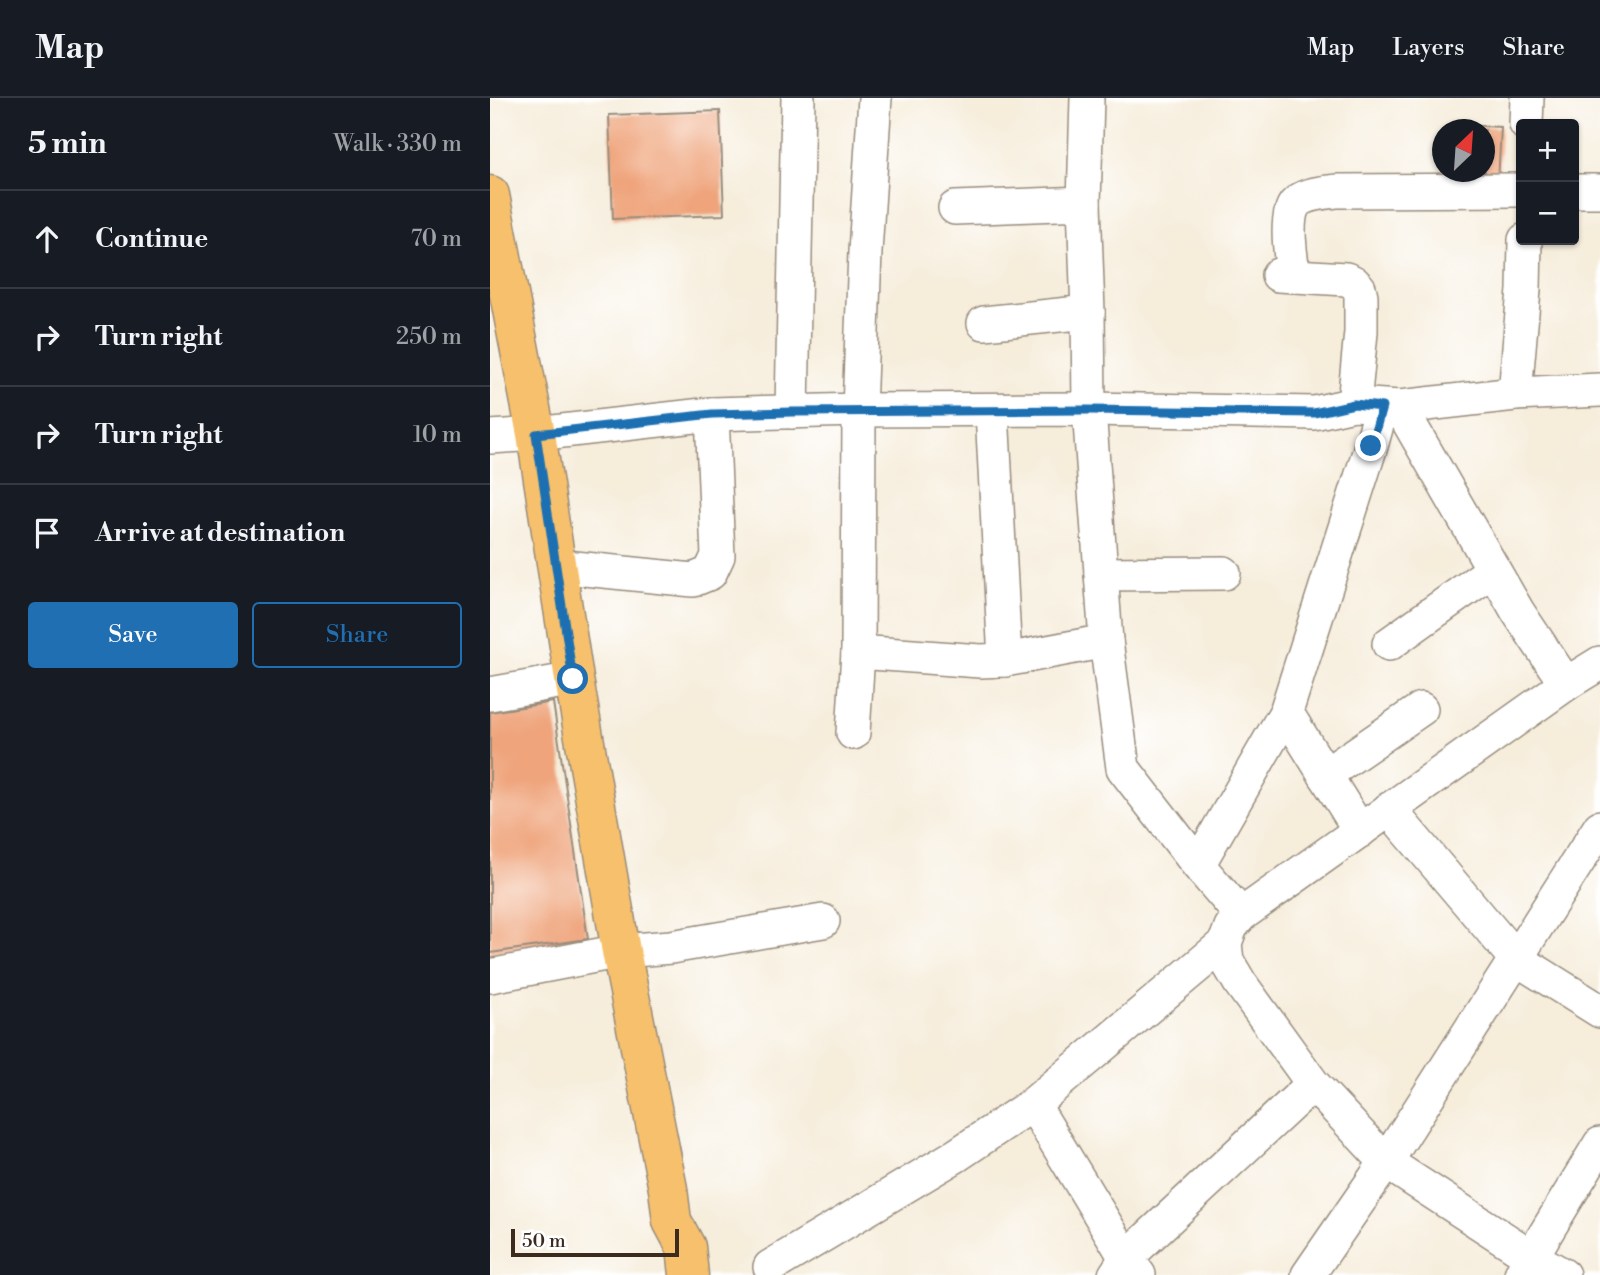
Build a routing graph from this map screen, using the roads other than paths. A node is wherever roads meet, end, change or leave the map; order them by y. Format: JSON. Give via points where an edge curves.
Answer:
{"nodes":[{"id":1,"x":798,"y":98,"type":"edge"},
{"id":2,"x":875,"y":98,"type":"edge"},
{"id":3,"x":1087,"y":98,"type":"edge"},
{"id":4,"x":1527,"y":98,"type":"edge"},
{"id":5,"x":1526,"y":119,"type":"edge"},
{"id":6,"x":1516,"y":190,"type":"edge"},
{"id":7,"x":1579,"y":191,"type":"edge"},
{"id":8,"x":1600,"y":191,"type":"edge"},
{"id":9,"x":490,"y":195,"type":"edge"},
{"id":10,"x":1084,"y":203,"type":"junction"},
{"id":11,"x":955,"y":208,"type":"dead end"},
{"id":12,"x":1525,"y":245,"type":"edge"},
{"id":13,"x":1088,"y":312,"type":"junction"},
{"id":14,"x":984,"y":323,"type":"dead end"},
{"id":15,"x":1600,"y":390,"type":"edge"},
{"id":16,"x":1515,"y":394,"type":"junction"},
{"id":17,"x":1379,"y":406,"type":"junction"},
{"id":18,"x":859,"y":410,"type":"junction"},
{"id":19,"x":1089,"y":410,"type":"junction"},
{"id":20,"x":992,"y":411,"type":"junction"},
{"id":21,"x":792,"y":412,"type":"junction"},
{"id":22,"x":712,"y":414,"type":"junction"},
{"id":23,"x":536,"y":434,"type":"junction"},
{"id":24,"x":490,"y":437,"type":"edge"},
{"id":25,"x":555,"y":566,"type":"junction"},
{"id":26,"x":1493,"y":570,"type":"junction"},
{"id":27,"x":1224,"y":573,"type":"dead end"},
{"id":28,"x":1101,"y":575,"type":"junction"},
{"id":29,"x":1105,"y":642,"type":"junction"},
{"id":30,"x":1389,"y":644,"type":"dead end"},
{"id":31,"x":858,"y":652,"type":"junction"},
{"id":32,"x":1004,"y":660,"type":"junction"},
{"id":33,"x":1600,"y":663,"type":"edge"},
{"id":34,"x":573,"y":679,"type":"junction"},
{"id":35,"x":1566,"y":684,"type":"junction"},
{"id":36,"x":490,"y":694,"type":"edge"},
{"id":37,"x":1421,"y":709,"type":"dead end"},
{"id":38,"x":1286,"y":712,"type":"junction"},
{"id":39,"x":853,"y":733,"type":"dead end"},
{"id":40,"x":1325,"y":775,"type":"junction"},
{"id":41,"x":1389,"y":809,"type":"junction"},
{"id":42,"x":1600,"y":827,"type":"edge"},
{"id":43,"x":1360,"y":831,"type":"junction"},
{"id":44,"x":1199,"y":865,"type":"junction"},
{"id":45,"x":823,"y":920,"type":"dead end"},
{"id":46,"x":1233,"y":929,"type":"junction"},
{"id":47,"x":621,"y":951,"type":"junction"},
{"id":48,"x":1515,"y":958,"type":"junction"},
{"id":49,"x":490,"y":976,"type":"edge"},
{"id":50,"x":1600,"y":1010,"type":"edge"},
{"id":51,"x":1313,"y":1084,"type":"junction"},
{"id":52,"x":1032,"y":1104,"type":"junction"},
{"id":53,"x":1600,"y":1144,"type":"edge"},
{"id":54,"x":1386,"y":1161,"type":"junction"},
{"id":55,"x":672,"y":1221,"type":"junction"},
{"id":56,"x":1526,"y":1266,"type":"edge"},
{"id":57,"x":1127,"y":1269,"type":"edge"},
{"id":58,"x":760,"y":1272,"type":"edge"},
{"id":59,"x":668,"y":1275,"type":"edge"},
{"id":60,"x":689,"y":1275,"type":"edge"},
{"id":61,"x":1308,"y":1275,"type":"edge"},
{"id":62,"x":1563,"y":1275,"type":"edge"}],
"edges":[{"from":1,"to":21,"type":"street"},
{"from":2,"to":18,"type":"street"},
{"from":3,"to":10,"type":"street"},
{"from":4,"to":5,"type":"street"},
{"from":6,"to":17,"type":"street","via":[[1337,191],[1311,194],[1294,205],[1286,276],[1346,279],[1359,288],[1361,332]]},
{"from":7,"to":8,"type":"street"},
{"from":9,"to":23,"type":"main road"},
{"from":10,"to":11,"type":"street"},
{"from":10,"to":13,"type":"street"},
{"from":12,"to":16,"type":"street"},
{"from":13,"to":14,"type":"street"},
{"from":13,"to":19,"type":"street"},
{"from":15,"to":16,"type":"street"},
{"from":16,"to":17,"type":"street"},
{"from":17,"to":19,"type":"street","via":[[1314,413]]},
{"from":17,"to":26,"type":"street"},
{"from":17,"to":38,"type":"street","via":[[1367,459]]},
{"from":18,"to":20,"type":"street"},
{"from":18,"to":21,"type":"street"},
{"from":18,"to":31,"type":"street"},
{"from":19,"to":20,"type":"street"},
{"from":19,"to":28,"type":"street"},
{"from":20,"to":32,"type":"street"},
{"from":21,"to":22,"type":"street"},
{"from":22,"to":23,"type":"street"},
{"from":22,"to":25,"type":"street","via":[[718,556],[710,573],[693,580]]},
{"from":23,"to":24,"type":"street"},
{"from":23,"to":25,"type":"main road"},
{"from":25,"to":34,"type":"main road"},
{"from":26,"to":30,"type":"street"},
{"from":26,"to":35,"type":"street"},
{"from":27,"to":28,"type":"street"},
{"from":28,"to":29,"type":"street"},
{"from":29,"to":32,"type":"street"},
{"from":29,"to":44,"type":"street","via":[[1123,768]]},
{"from":31,"to":32,"type":"street"},
{"from":31,"to":39,"type":"street"},
{"from":33,"to":35,"type":"street"},
{"from":34,"to":36,"type":"street"},
{"from":34,"to":47,"type":"main road"},
{"from":35,"to":41,"type":"street"},
{"from":37,"to":40,"type":"street"},
{"from":38,"to":40,"type":"street"},
{"from":38,"to":44,"type":"street"},
{"from":40,"to":43,"type":"street"},
{"from":41,"to":43,"type":"street"},
{"from":41,"to":48,"type":"street"},
{"from":42,"to":48,"type":"street"},
{"from":43,"to":46,"type":"street"},
{"from":44,"to":46,"type":"street"},
{"from":45,"to":47,"type":"street","via":[[671,947]]},
{"from":46,"to":51,"type":"street","via":[[1227,961]]},
{"from":46,"to":52,"type":"street"},
{"from":47,"to":49,"type":"street"},
{"from":47,"to":55,"type":"main road"},
{"from":48,"to":50,"type":"street"},
{"from":48,"to":54,"type":"street"},
{"from":51,"to":54,"type":"street"},
{"from":51,"to":57,"type":"street"},
{"from":52,"to":57,"type":"street"},
{"from":52,"to":58,"type":"street","via":[[957,1155]]},
{"from":53,"to":56,"type":"street"},
{"from":54,"to":56,"type":"street"},
{"from":54,"to":61,"type":"street"},
{"from":55,"to":59,"type":"main road","via":[[662,1249]]},
{"from":55,"to":60,"type":"main road","via":[[686,1247]]},
{"from":56,"to":62,"type":"street"}]}
